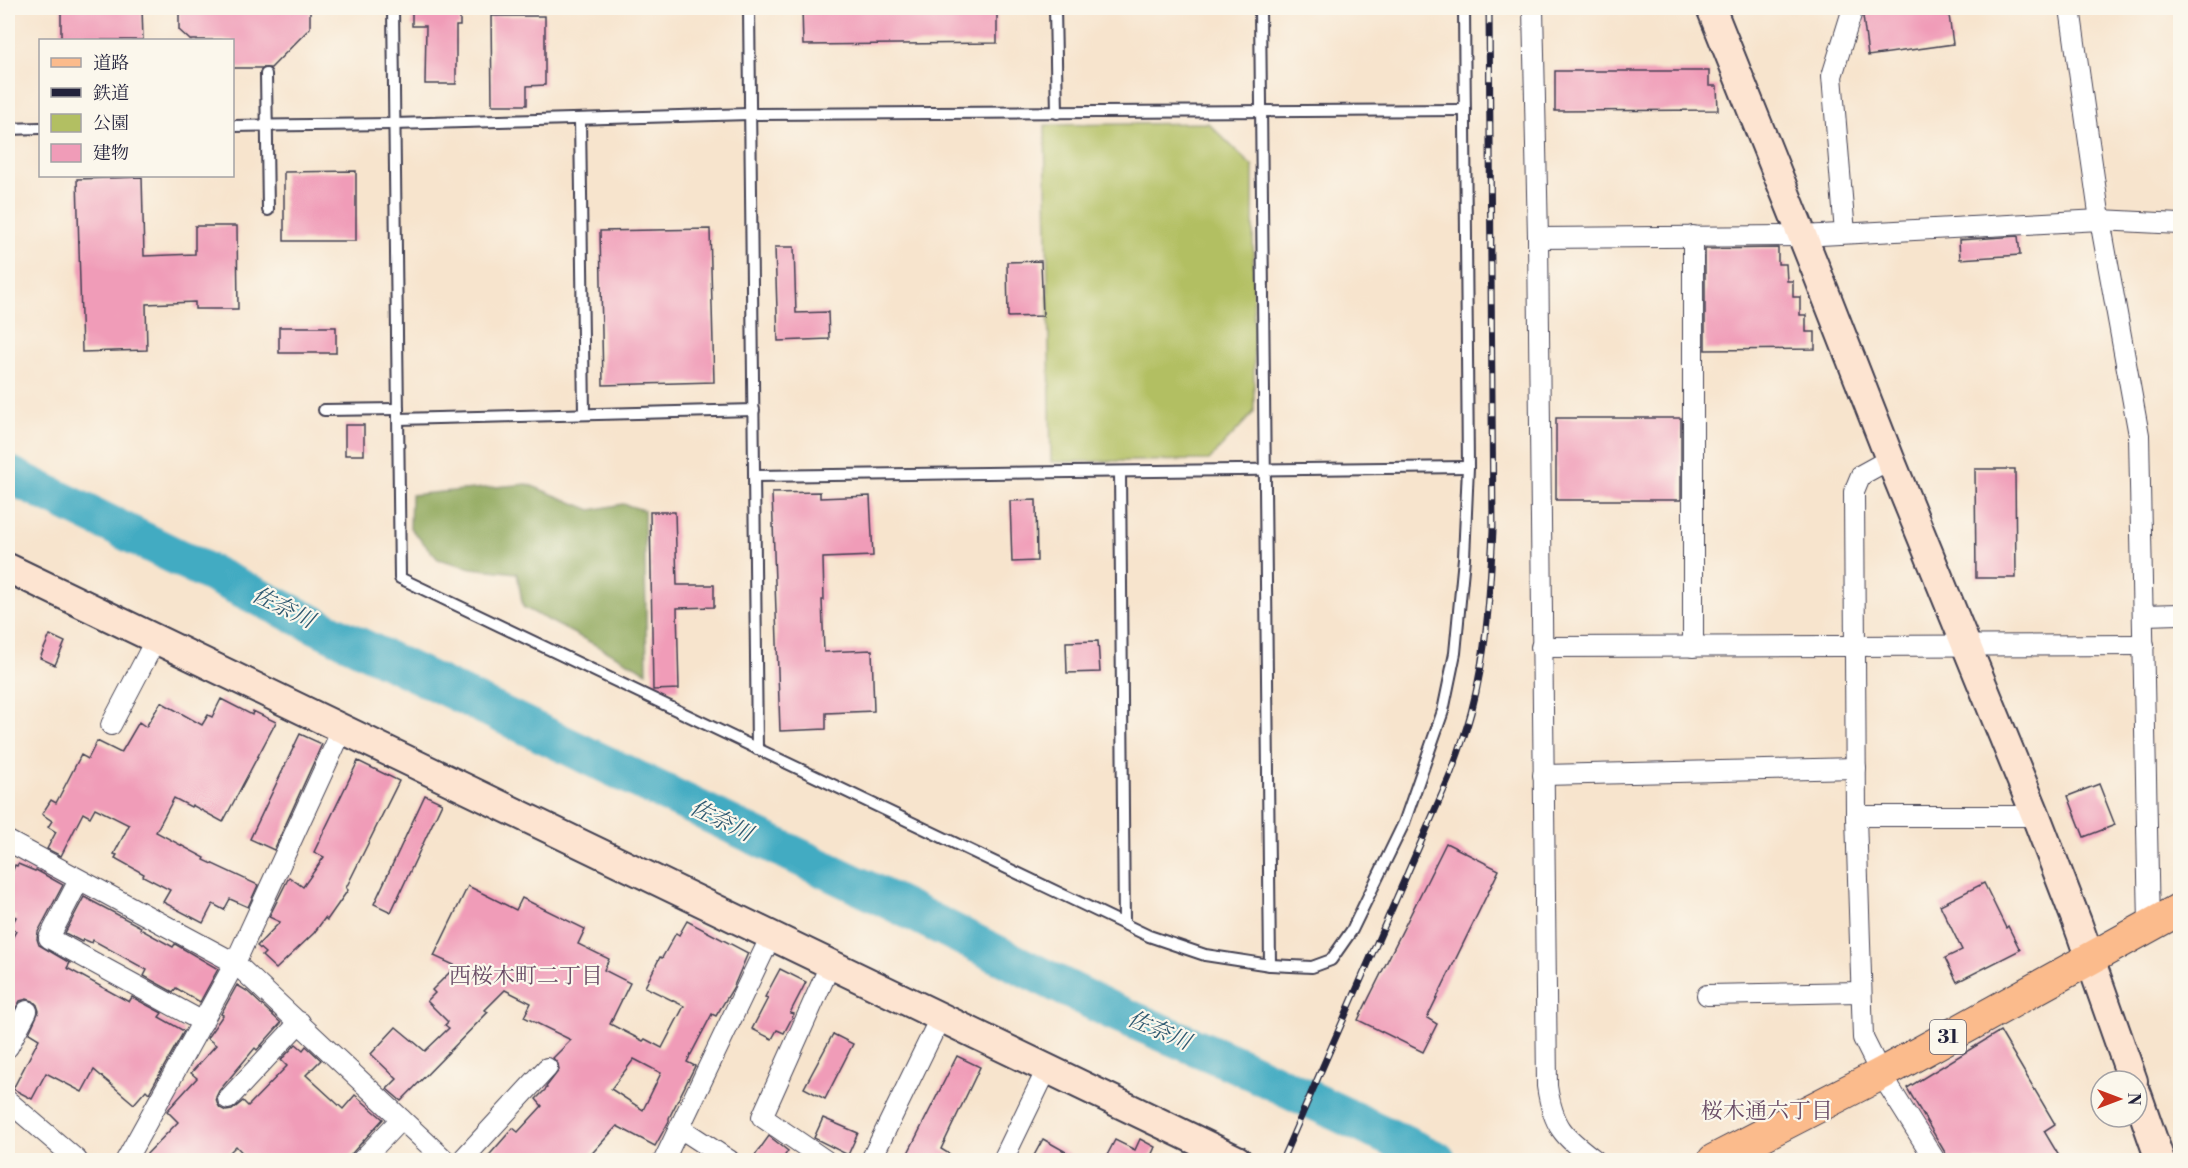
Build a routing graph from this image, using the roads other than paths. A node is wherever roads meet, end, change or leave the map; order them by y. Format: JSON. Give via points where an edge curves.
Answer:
{"nodes":[{"id":1,"x":393,"y":8,"type":"edge"},
{"id":2,"x":749,"y":8,"type":"edge"},
{"id":3,"x":1054,"y":8,"type":"edge"},
{"id":4,"x":1260,"y":8,"type":"edge"},
{"id":5,"x":1464,"y":8,"type":"edge"},
{"id":6,"x":1533,"y":8,"type":"edge"},
{"id":7,"x":1711,"y":8,"type":"edge"},
{"id":8,"x":1853,"y":8,"type":"edge"},
{"id":9,"x":2070,"y":8,"type":"edge"},
{"id":10,"x":266,"y":74,"type":"dead end"},
{"id":11,"x":1465,"y":110,"type":"junction"},
{"id":12,"x":1262,"y":111,"type":"junction"},
{"id":13,"x":1058,"y":113,"type":"junction"},
{"id":14,"x":750,"y":114,"type":"junction"},
{"id":15,"x":579,"y":119,"type":"junction"},
{"id":16,"x":394,"y":124,"type":"junction"},
{"id":17,"x":234,"y":126,"type":"edge"},
{"id":18,"x":267,"y":126,"type":"junction"},
{"id":19,"x":39,"y":128,"type":"edge"},
{"id":20,"x":8,"y":129,"type":"edge"},
{"id":21,"x":268,"y":210,"type":"dead end"},
{"id":22,"x":2100,"y":220,"type":"junction"},
{"id":23,"x":2181,"y":224,"type":"edge"},
{"id":24,"x":1845,"y":233,"type":"junction"},
{"id":25,"x":1693,"y":236,"type":"junction"},
{"id":26,"x":1802,"y":236,"type":"junction"},
{"id":27,"x":1538,"y":238,"type":"junction"},
{"id":28,"x":324,"y":410,"type":"dead end"},
{"id":29,"x":754,"y":410,"type":"junction"},
{"id":30,"x":398,"y":414,"type":"junction"},
{"id":31,"x":584,"y":414,"type":"junction"},
{"id":32,"x":1890,"y":459,"type":"junction"},
{"id":33,"x":1468,"y":467,"type":"junction"},
{"id":34,"x":1264,"y":468,"type":"junction"},
{"id":35,"x":1120,"y":472,"type":"junction"},
{"id":36,"x":754,"y":476,"type":"junction"},
{"id":37,"x":8,"y":568,"type":"edge"},
{"id":38,"x":2181,"y":614,"type":"edge"},
{"id":39,"x":2144,"y":615,"type":"junction"},
{"id":40,"x":156,"y":639,"type":"junction"},
{"id":41,"x":2144,"y":645,"type":"junction"},
{"id":42,"x":1854,"y":646,"type":"junction"},
{"id":43,"x":1967,"y":646,"type":"junction"},
{"id":44,"x":1541,"y":647,"type":"junction"},
{"id":45,"x":1694,"y":647,"type":"junction"},
{"id":46,"x":111,"y":725,"type":"dead end"},
{"id":47,"x":343,"y":728,"type":"junction"},
{"id":48,"x":757,"y":748,"type":"junction"},
{"id":49,"x":1856,"y":768,"type":"junction"},
{"id":50,"x":1543,"y":775,"type":"junction"},
{"id":51,"x":1856,"y":816,"type":"junction"},
{"id":52,"x":2036,"y":816,"type":"junction"},
{"id":53,"x":8,"y":841,"type":"edge"},
{"id":54,"x":79,"y":880,"type":"junction"},
{"id":55,"x":2181,"y":909,"type":"edge"},
{"id":56,"x":1124,"y":924,"type":"junction"},
{"id":57,"x":2149,"y":925,"type":"junction"},
{"id":58,"x":771,"y":936,"type":"junction"},
{"id":59,"x":2090,"y":958,"type":"junction"},
{"id":60,"x":235,"y":963,"type":"junction"},
{"id":61,"x":830,"y":965,"type":"junction"},
{"id":62,"x":1270,"y":965,"type":"junction"},
{"id":63,"x":1860,"y":992,"type":"junction"},
{"id":64,"x":1707,"y":995,"type":"dead end"},
{"id":65,"x":27,"y":1011,"type":"dead end"},
{"id":66,"x":940,"y":1018,"type":"junction"},
{"id":67,"x":203,"y":1022,"type":"junction"},
{"id":68,"x":300,"y":1022,"type":"junction"},
{"id":69,"x":8,"y":1047,"type":"edge"},
{"id":70,"x":547,"y":1068,"type":"dead end"},
{"id":71,"x":1047,"y":1069,"type":"junction"},
{"id":72,"x":2129,"y":1069,"type":"edge"},
{"id":73,"x":1881,"y":1074,"type":"junction"},
{"id":74,"x":228,"y":1099,"type":"dead end"},
{"id":75,"x":8,"y":1101,"type":"edge"},
{"id":76,"x":401,"y":1119,"type":"junction"},
{"id":77,"x":680,"y":1128,"type":"junction"},
{"id":78,"x":2149,"y":1129,"type":"edge"},
{"id":79,"x":77,"y":1161,"type":"edge"},
{"id":80,"x":126,"y":1161,"type":"edge"},
{"id":81,"x":362,"y":1161,"type":"edge"},
{"id":82,"x":445,"y":1161,"type":"edge"},
{"id":83,"x":462,"y":1161,"type":"edge"},
{"id":84,"x":664,"y":1161,"type":"edge"},
{"id":85,"x":729,"y":1161,"type":"edge"},
{"id":86,"x":825,"y":1161,"type":"edge"},
{"id":87,"x":871,"y":1161,"type":"edge"},
{"id":88,"x":1003,"y":1161,"type":"edge"},
{"id":89,"x":1237,"y":1161,"type":"edge"},
{"id":90,"x":1595,"y":1161,"type":"edge"},
{"id":91,"x":1714,"y":1161,"type":"edge"},
{"id":92,"x":1935,"y":1161,"type":"edge"},
{"id":93,"x":2160,"y":1161,"type":"edge"}],
"edges":[{"from":1,"to":16,"type":"lane"},
{"from":2,"to":14,"type":"lane"},
{"from":3,"to":13,"type":"lane"},
{"from":4,"to":12,"type":"lane"},
{"from":5,"to":11,"type":"lane"},
{"from":6,"to":27,"type":"street"},
{"from":7,"to":26,"type":"street"},
{"from":8,"to":24,"type":"street","via":[[1832,76]]},
{"from":9,"to":22,"type":"street"},
{"from":10,"to":18,"type":"lane"},
{"from":11,"to":12,"type":"lane"},
{"from":11,"to":33,"type":"lane"},
{"from":12,"to":13,"type":"lane"},
{"from":12,"to":34,"type":"lane"},
{"from":13,"to":14,"type":"lane"},
{"from":14,"to":15,"type":"lane"},
{"from":14,"to":29,"type":"lane"},
{"from":15,"to":16,"type":"lane"},
{"from":15,"to":31,"type":"lane"},
{"from":16,"to":18,"type":"lane"},
{"from":16,"to":30,"type":"lane"},
{"from":17,"to":18,"type":"lane"},
{"from":18,"to":21,"type":"lane"},
{"from":19,"to":20,"type":"lane"},
{"from":22,"to":23,"type":"street"},
{"from":22,"to":24,"type":"street"},
{"from":22,"to":39,"type":"street","via":[[2139,435]]},
{"from":24,"to":26,"type":"street"},
{"from":25,"to":26,"type":"street"},
{"from":25,"to":27,"type":"street"},
{"from":25,"to":45,"type":"street"},
{"from":26,"to":32,"type":"street"},
{"from":27,"to":44,"type":"street"},
{"from":28,"to":30,"type":"lane"},
{"from":29,"to":31,"type":"lane"},
{"from":29,"to":36,"type":"lane"},
{"from":30,"to":31,"type":"lane"},
{"from":30,"to":48,"type":"lane","via":[[400,578]]},
{"from":32,"to":42,"type":"street","via":[[1861,475],[1854,492]]},
{"from":32,"to":43,"type":"street"},
{"from":33,"to":34,"type":"lane"},
{"from":33,"to":62,"type":"lane","via":[[1455,653],[1443,711],[1404,823],[1352,930],[1330,960],[1312,967]]},
{"from":34,"to":35,"type":"lane"},
{"from":34,"to":62,"type":"lane"},
{"from":35,"to":36,"type":"lane"},
{"from":35,"to":56,"type":"lane"},
{"from":36,"to":48,"type":"lane"},
{"from":37,"to":40,"type":"street"},
{"from":38,"to":39,"type":"street"},
{"from":39,"to":41,"type":"street"},
{"from":40,"to":46,"type":"street"},
{"from":40,"to":47,"type":"street"},
{"from":41,"to":43,"type":"street"},
{"from":41,"to":57,"type":"street"},
{"from":42,"to":43,"type":"street"},
{"from":42,"to":45,"type":"street"},
{"from":42,"to":49,"type":"street"},
{"from":43,"to":52,"type":"street"},
{"from":44,"to":45,"type":"street"},
{"from":44,"to":50,"type":"street"},
{"from":47,"to":58,"type":"street"},
{"from":47,"to":60,"type":"street"},
{"from":48,"to":56,"type":"lane"},
{"from":49,"to":50,"type":"street"},
{"from":49,"to":51,"type":"street"},
{"from":50,"to":90,"type":"street","via":[[1547,1086],[1556,1123],[1566,1138]]},
{"from":51,"to":52,"type":"street"},
{"from":51,"to":63,"type":"street"},
{"from":52,"to":59,"type":"street"},
{"from":53,"to":54,"type":"street"},
{"from":54,"to":60,"type":"street"},
{"from":54,"to":67,"type":"street","via":[[49,938]]},
{"from":55,"to":57,"type":"main road","number":"31"},
{"from":56,"to":62,"type":"lane","via":[[1204,955]]},
{"from":57,"to":59,"type":"main road","number":"31"},
{"from":58,"to":61,"type":"street"},
{"from":58,"to":77,"type":"street"},
{"from":59,"to":72,"type":"street"},
{"from":59,"to":73,"type":"main road","number":"31"},
{"from":60,"to":67,"type":"street"},
{"from":60,"to":68,"type":"street"},
{"from":61,"to":66,"type":"street"},
{"from":61,"to":86,"type":"street","via":[[762,1117]]},
{"from":63,"to":64,"type":"street"},
{"from":63,"to":73,"type":"street","via":[[1863,1038]]},
{"from":65,"to":69,"type":"street"},
{"from":66,"to":71,"type":"street"},
{"from":66,"to":87,"type":"street"},
{"from":67,"to":80,"type":"street"},
{"from":68,"to":74,"type":"street"},
{"from":68,"to":76,"type":"street"},
{"from":70,"to":83,"type":"street"},
{"from":71,"to":88,"type":"street"},
{"from":71,"to":89,"type":"street"},
{"from":73,"to":91,"type":"main road","number":"31"},
{"from":73,"to":92,"type":"street"},
{"from":75,"to":79,"type":"street"},
{"from":76,"to":81,"type":"street"},
{"from":76,"to":82,"type":"street"},
{"from":77,"to":84,"type":"street"},
{"from":77,"to":85,"type":"street"},
{"from":78,"to":93,"type":"street"}]}
